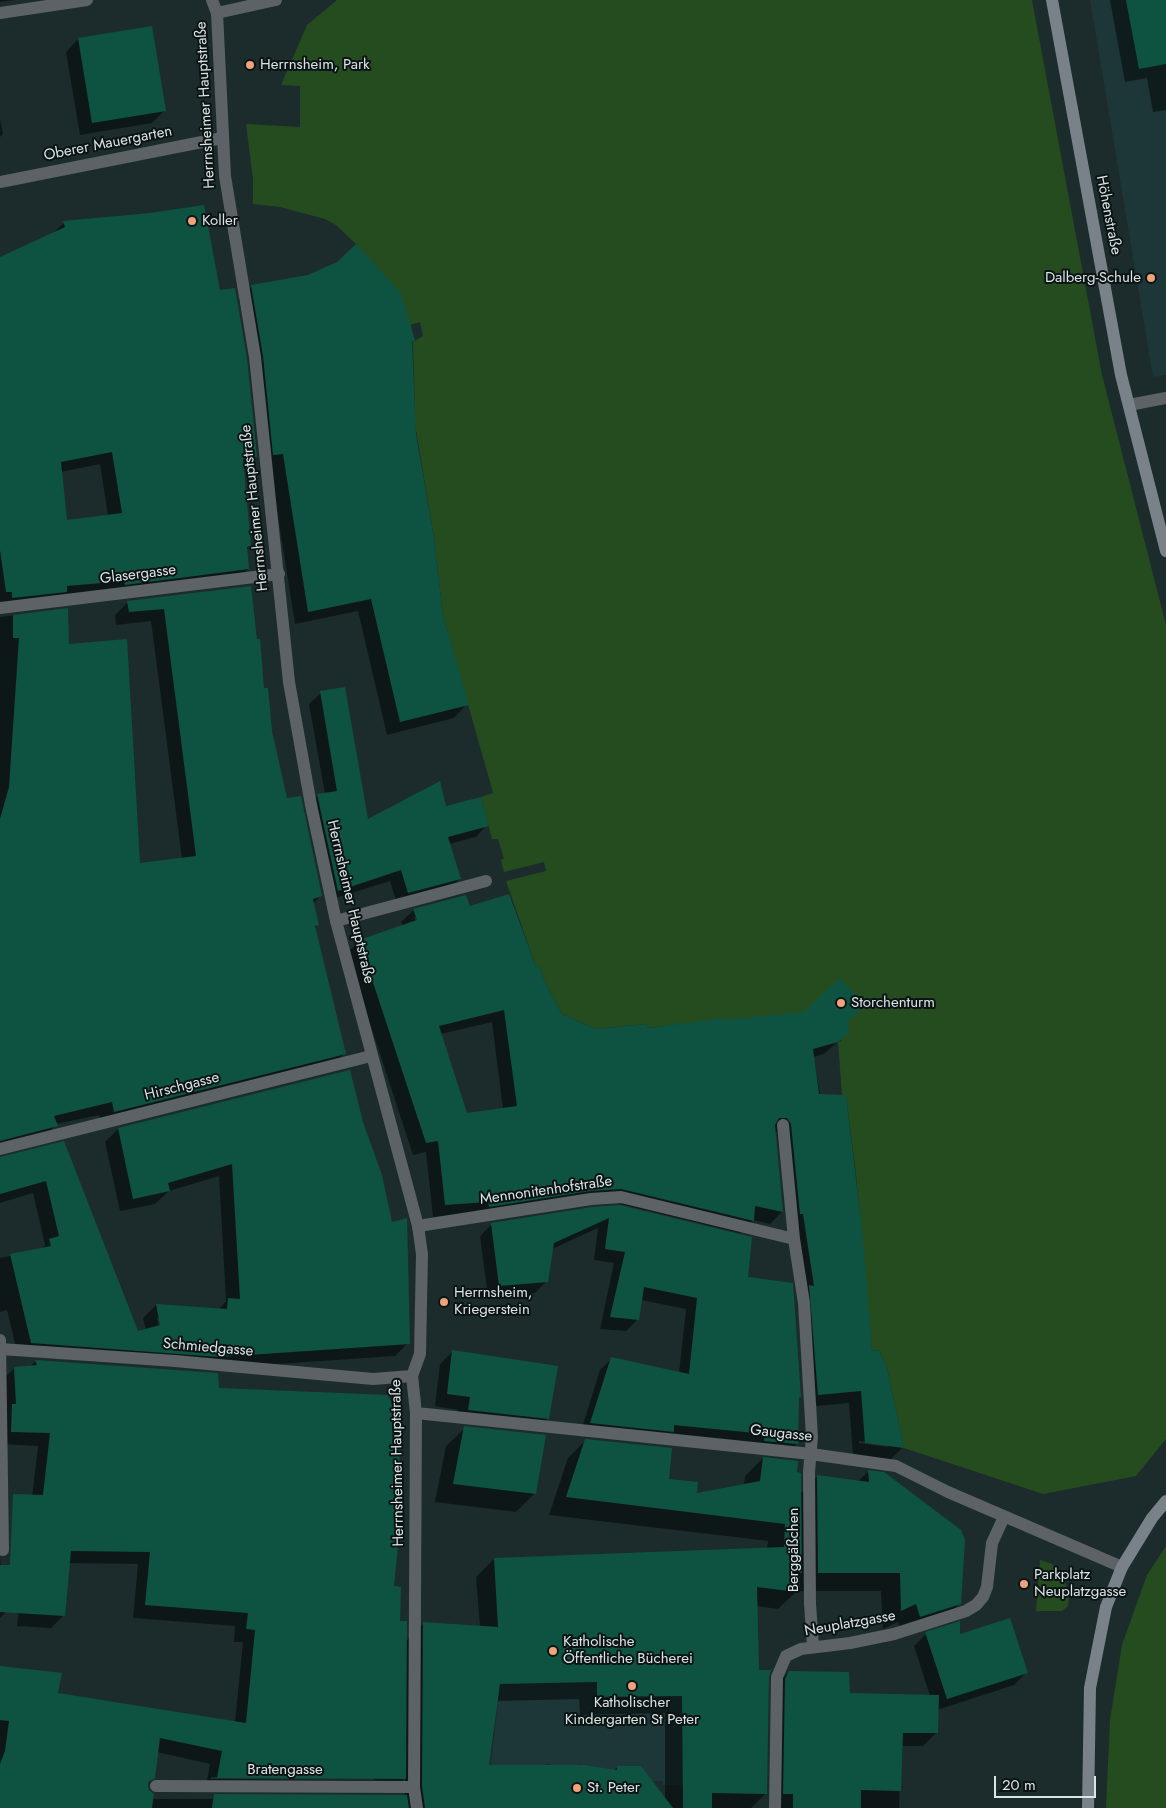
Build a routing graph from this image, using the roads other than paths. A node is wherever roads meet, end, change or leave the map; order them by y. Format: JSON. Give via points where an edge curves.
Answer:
{"nodes":[{"id":1,"x":87,"y":0,"type":"edge"},
{"id":2,"x":212,"y":0,"type":"edge"},
{"id":3,"x":276,"y":0,"type":"edge"},
{"id":4,"x":1052,"y":0,"type":"edge"},
{"id":5,"x":217,"y":13,"type":"junction"},
{"id":6,"x":0,"y":14,"type":"edge"},
{"id":7,"x":222,"y":138,"type":"junction"},
{"id":8,"x":0,"y":182,"type":"edge"},
{"id":9,"x":1166,"y":398,"type":"edge"},
{"id":10,"x":1129,"y":405,"type":"junction"},
{"id":11,"x":1166,"y":552,"type":"edge"},
{"id":12,"x":279,"y":574,"type":"junction"},
{"id":13,"x":0,"y":608,"type":"edge"},
{"id":14,"x":486,"y":881,"type":"dead end"},
{"id":15,"x":336,"y":921,"type":"junction"},
{"id":16,"x":371,"y":1056,"type":"junction"},
{"id":17,"x":783,"y":1125,"type":"dead end"},
{"id":18,"x":0,"y":1149,"type":"edge"},
{"id":19,"x":418,"y":1226,"type":"junction"},
{"id":20,"x":794,"y":1239,"type":"junction"},
{"id":21,"x":0,"y":1346,"type":"edge"},
{"id":22,"x":412,"y":1376,"type":"junction"},
{"id":23,"x":416,"y":1413,"type":"junction"},
{"id":24,"x":811,"y":1454,"type":"junction"},
{"id":25,"x":1166,"y":1501,"type":"edge"},
{"id":26,"x":1004,"y":1517,"type":"junction"},
{"id":27,"x":3,"y":1550,"type":"dead end"},
{"id":28,"x":1122,"y":1567,"type":"junction"},
{"id":29,"x":813,"y":1646,"type":"junction"},
{"id":30,"x":156,"y":1786,"type":"dead end"},
{"id":31,"x":414,"y":1787,"type":"junction"},
{"id":32,"x":417,"y":1808,"type":"edge"},
{"id":33,"x":775,"y":1808,"type":"edge"},
{"id":34,"x":1088,"y":1808,"type":"edge"}],
"edges":[{"from":1,"to":6,"type":"street"},
{"from":2,"to":5,"type":"street","name":"Herrnsheimer Hauptstraße"},
{"from":3,"to":5,"type":"street"},
{"from":4,"to":10,"type":"main road","name":"Höhenstraße"},
{"from":5,"to":7,"type":"street","name":"Herrnsheimer Hauptstraße"},
{"from":7,"to":8,"type":"street","name":"Oberer Mauergarten"},
{"from":7,"to":12,"type":"street","name":"Herrnsheimer Hauptstraße","via":[[229,201],[255,356]]},
{"from":9,"to":10,"type":"street"},
{"from":10,"to":11,"type":"main road","name":"Höhenstraße"},
{"from":12,"to":13,"type":"street","name":"Glasergasse"},
{"from":12,"to":15,"type":"street","name":"Herrnsheimer Hauptstraße","via":[[289,682]]},
{"from":14,"to":15,"type":"street"},
{"from":15,"to":16,"type":"street","name":"Herrnsheimer Hauptstraße"},
{"from":16,"to":18,"type":"street","name":"Hirschgasse"},
{"from":16,"to":19,"type":"street","name":"Herrnsheimer Hauptstraße"},
{"from":17,"to":20,"type":"street"},
{"from":19,"to":20,"type":"street","name":"Mennonitenhofstraße","via":[[621,1197]]},
{"from":19,"to":22,"type":"street","name":"Herrnsheimer Hauptstraße","via":[[422,1254],[422,1309],[420,1354]]},
{"from":20,"to":24,"type":"street","via":[[804,1303]]},
{"from":21,"to":22,"type":"street","name":"Schmiedgasse","via":[[349,1378]]},
{"from":21,"to":27,"type":"street"},
{"from":22,"to":23,"type":"street","name":"Herrnsheimer Hauptstraße"},
{"from":23,"to":24,"type":"street","name":"Gaugasse"},
{"from":23,"to":31,"type":"street","name":"Herrnsheimer Hauptstraße"},
{"from":24,"to":26,"type":"street","name":"Gaugasse","via":[[896,1466]]},
{"from":24,"to":29,"type":"street","name":"Berggäßchen","via":[[810,1604]]},
{"from":25,"to":28,"type":"main road"},
{"from":26,"to":28,"type":"street","name":"Gaugasse"},
{"from":26,"to":29,"type":"street","name":"Neuplatzgasse","via":[[992,1543],[987,1587],[976,1605],[894,1634]]},
{"from":28,"to":34,"type":"main road","via":[[1106,1607],[1090,1688]]},
{"from":29,"to":33,"type":"street","name":"Neuplatzgasse","via":[[786,1656],[777,1677]]},
{"from":30,"to":31,"type":"street","name":"Bratengasse"},
{"from":31,"to":32,"type":"street","name":"Herrnsheimer Hauptstraße"}]}
